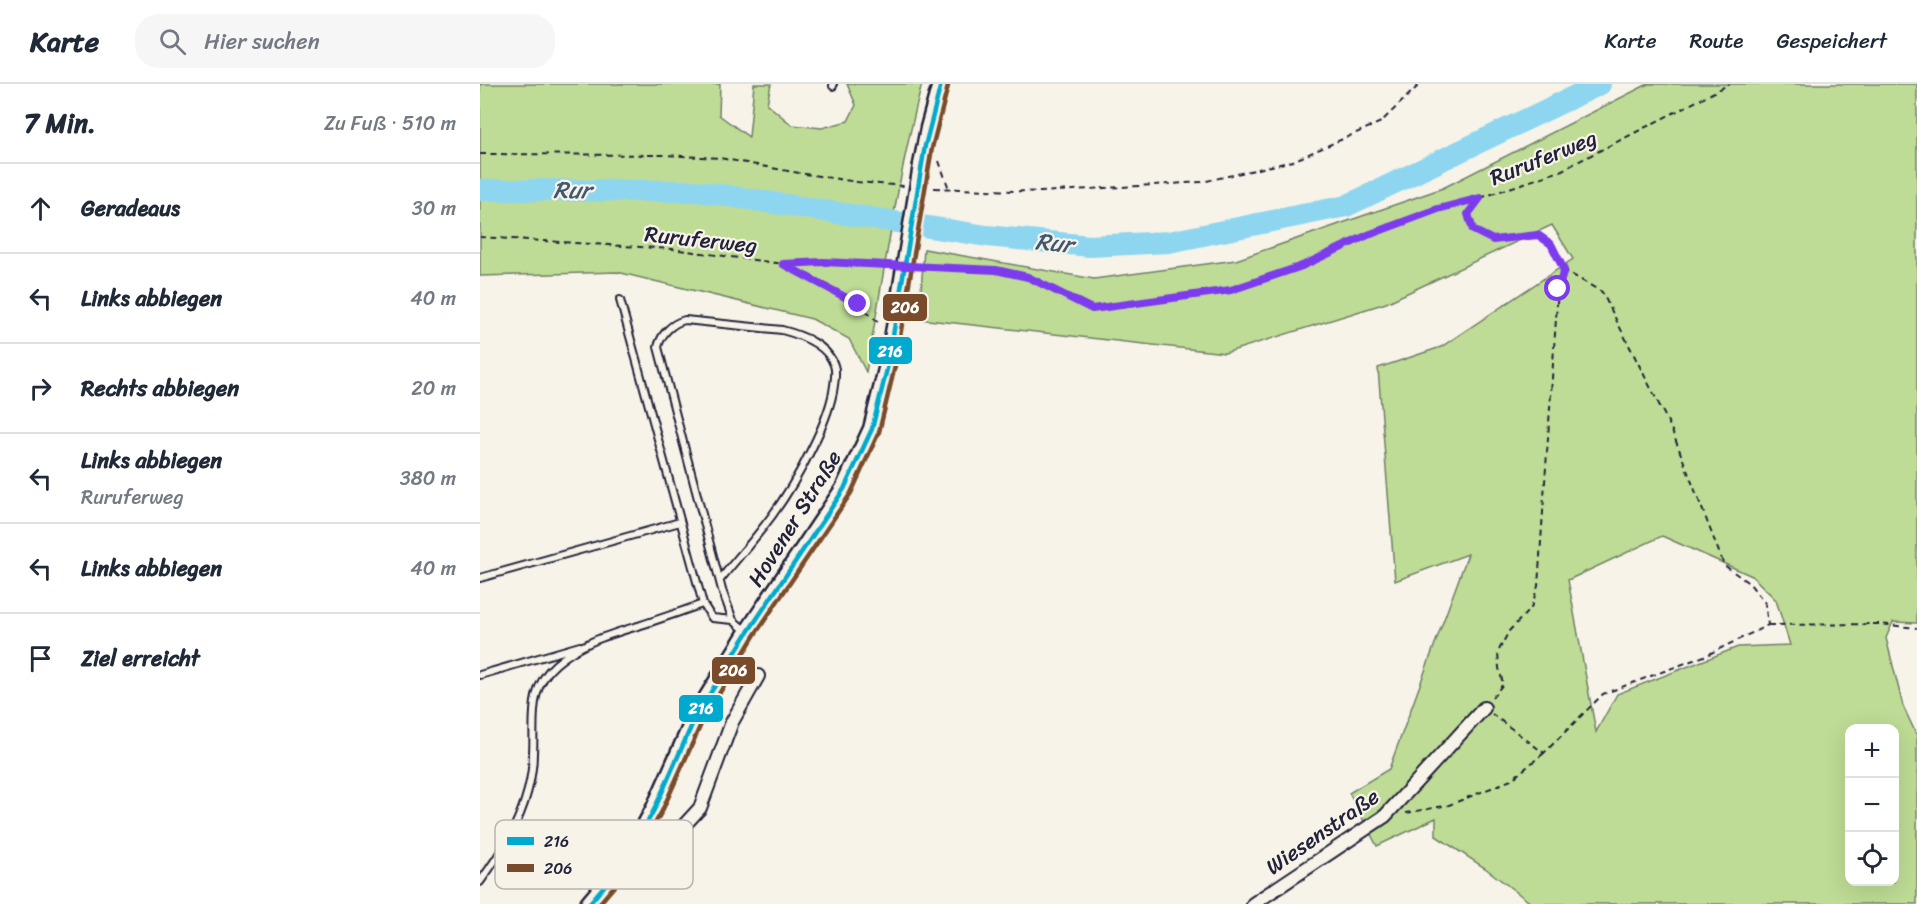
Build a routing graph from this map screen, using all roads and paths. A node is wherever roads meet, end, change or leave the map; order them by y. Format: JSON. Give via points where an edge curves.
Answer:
{"nodes":[{"id":1,"x":941,"y":84,"type":"edge"},
{"id":2,"x":1420,"y":84,"type":"edge"},
{"id":3,"x":1730,"y":84,"type":"edge"},
{"id":4,"x":480,"y":154,"type":"edge"},
{"id":5,"x":938,"y":159,"type":"dead end"},
{"id":6,"x":914,"y":186,"type":"dead end"},
{"id":7,"x":926,"y":187,"type":"dead end"},
{"id":8,"x":949,"y":189,"type":"junction"},
{"id":9,"x":1480,"y":198,"type":"junction"},
{"id":10,"x":480,"y":237,"type":"edge"},
{"id":11,"x":783,"y":264,"type":"junction"},
{"id":12,"x":898,"y":265,"type":"dead end"},
{"id":13,"x":910,"y":266,"type":"dead end"},
{"id":14,"x":1564,"y":270,"type":"junction"},
{"id":15,"x":620,"y":300,"type":"dead end"},
{"id":16,"x":889,"y":323,"type":"junction"},
{"id":17,"x":680,"y":522,"type":"junction"},
{"id":18,"x":480,"y":578,"type":"edge"},
{"id":19,"x":720,"y":580,"type":"junction"},
{"id":20,"x":703,"y":604,"type":"junction"},
{"id":21,"x":732,"y":620,"type":"junction"},
{"id":22,"x":1768,"y":625,"type":"junction"},
{"id":23,"x":1917,"y":628,"type":"edge"},
{"id":24,"x":748,"y":632,"type":"junction"},
{"id":25,"x":584,"y":645,"type":"junction"},
{"id":26,"x":480,"y":675,"type":"edge"},
{"id":27,"x":758,"y":676,"type":"dead end"},
{"id":28,"x":1495,"y":695,"type":"dead end"},
{"id":29,"x":1484,"y":708,"type":"joint"},
{"id":30,"x":1544,"y":753,"type":"junction"},
{"id":31,"x":1385,"y":816,"type":"junction"},
{"id":32,"x":517,"y":820,"type":"edge"},
{"id":33,"x":648,"y":820,"type":"edge"},
{"id":34,"x":689,"y":820,"type":"edge"},
{"id":35,"x":495,"y":860,"type":"edge"},
{"id":36,"x":480,"y":882,"type":"edge"},
{"id":37,"x":602,"y":889,"type":"edge"},
{"id":38,"x":589,"y":904,"type":"edge"},
{"id":39,"x":1253,"y":904,"type":"edge"}],
"edges":[{"from":1,"to":16,"type":"main road","name":"Hovener Straße","bridge":true},
{"from":2,"to":8,"type":"path","via":[[1381,122],[1370,127],[1293,161],[1202,182],[1041,192]]},
{"from":3,"to":9,"type":"path","name":"Ruruferweg","via":[[1560,171]]},
{"from":4,"to":6,"type":"path","via":[[720,158],[857,182]]},
{"from":5,"to":8,"type":"path"},
{"from":7,"to":8,"type":"path"},
{"from":9,"to":13,"type":"path","name":"Ruruferweg","via":[[1368,235],[1302,266],[1231,290],[1092,309],[1028,277],[996,270]]},
{"from":9,"to":14,"type":"path","via":[[1468,214],[1473,230],[1493,240],[1538,235],[1551,244]]},
{"from":10,"to":11,"type":"path","name":"Ruruferweg","via":[[672,249]]},
{"from":11,"to":12,"type":"path","name":"Ruruferweg"},
{"from":11,"to":16,"type":"path"},
{"from":14,"to":22,"type":"path","via":[[1602,292],[1670,426],[1724,565],[1750,584],[1765,603]]},
{"from":14,"to":28,"type":"path","via":[[1558,289],[1538,586],[1532,608],[1509,631],[1498,652],[1503,684]]},
{"from":15,"to":17,"type":"lane"},
{"from":16,"to":24,"type":"main road","name":"Hovener Straße","via":[[888,365],[872,429],[844,489]]},
{"from":17,"to":18,"type":"lane"},
{"from":17,"to":20,"type":"lane"},
{"from":19,"to":19,"type":"lane","via":[[797,480],[831,403],[835,366],[817,344],[797,334],[685,320],[660,337],[658,347]]},
{"from":19,"to":21,"type":"lane"},
{"from":20,"to":21,"type":"lane","via":[[712,618]]},
{"from":20,"to":25,"type":"lane"},
{"from":21,"to":24,"type":"lane"},
{"from":22,"to":23,"type":"path","via":[[1879,624]]},
{"from":22,"to":30,"type":"path","via":[[1707,655],[1603,694]]},
{"from":24,"to":33,"type":"main road","name":"Hovener Straße","via":[[695,718]]},
{"from":25,"to":26,"type":"lane"},
{"from":25,"to":32,"type":"lane","via":[[556,664],[538,688],[529,787]]},
{"from":27,"to":34,"type":"street","via":[[732,722],[700,808]]},
{"from":29,"to":30,"type":"path"},
{"from":29,"to":31,"type":"street","name":"Wiesenstraße"},
{"from":30,"to":31,"type":"path","via":[[1511,780],[1449,805]]},
{"from":31,"to":39,"type":"street","name":"Wiesenstraße"},
{"from":35,"to":36,"type":"lane"},
{"from":37,"to":38,"type":"main road","name":"Hovener Straße"}]}
